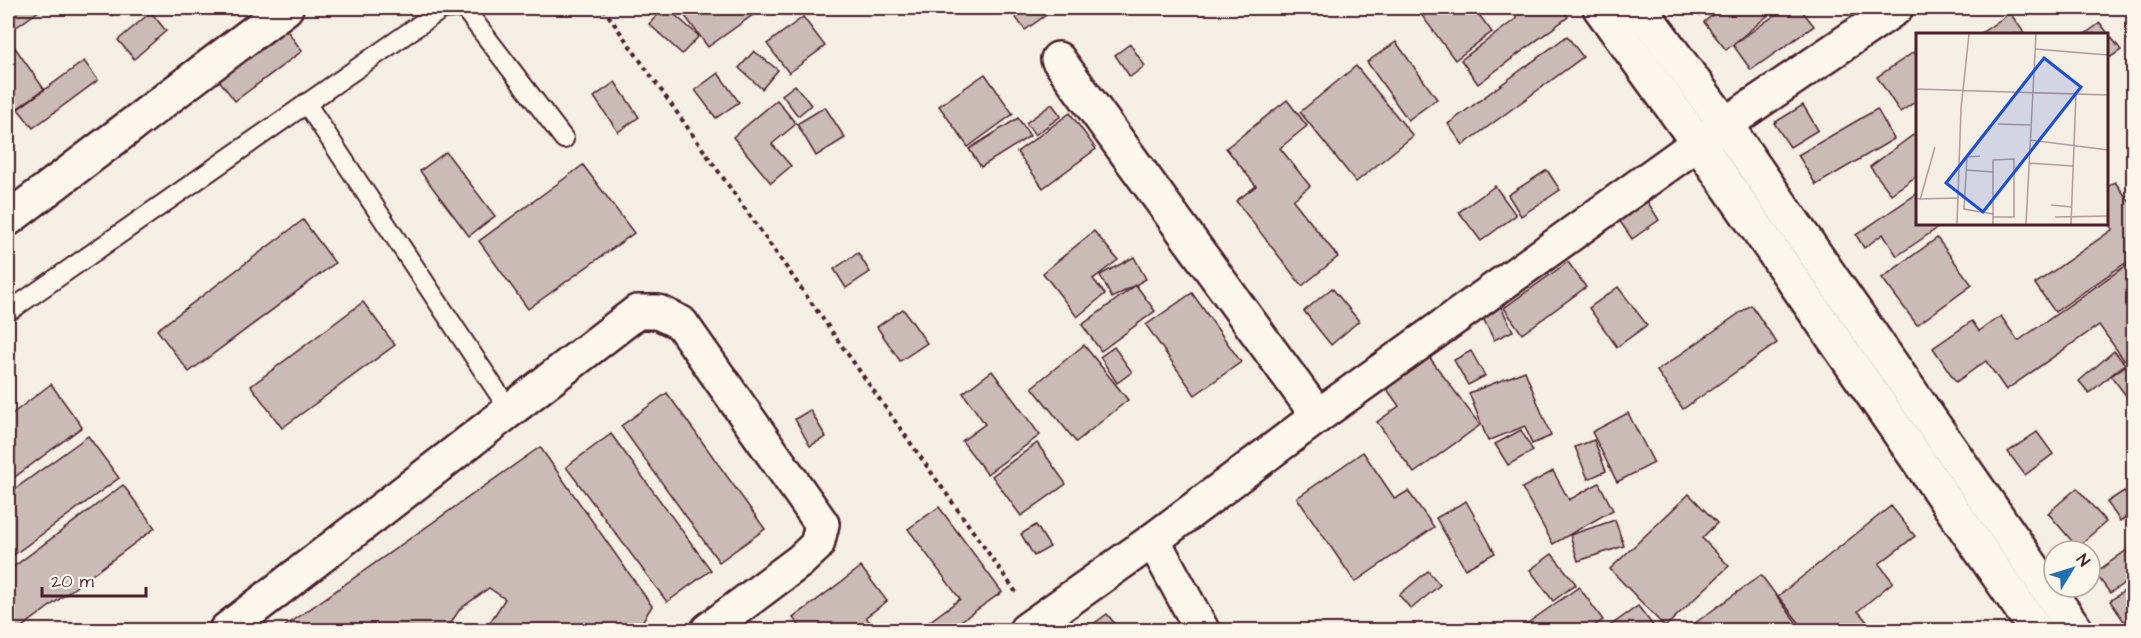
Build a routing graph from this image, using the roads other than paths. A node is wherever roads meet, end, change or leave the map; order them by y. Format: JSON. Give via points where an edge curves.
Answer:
{"nodes":[{"id":1,"x":286,"y":8,"type":"edge"},
{"id":2,"x":456,"y":8,"type":"edge"},
{"id":3,"x":464,"y":8,"type":"edge"},
{"id":4,"x":1600,"y":8,"type":"edge"},
{"id":5,"x":1640,"y":8,"type":"edge"},
{"id":6,"x":1896,"y":8,"type":"edge"},
{"id":7,"x":1058,"y":59,"type":"dead end"},
{"id":8,"x":306,"y":103,"type":"junction"},
{"id":9,"x":1725,"y":124,"type":"junction"},
{"id":10,"x":564,"y":139,"type":"dead end"},
{"id":11,"x":1698,"y":143,"type":"junction"},
{"id":12,"x":8,"y":219,"type":"edge"},
{"id":13,"x":8,"y":312,"type":"edge"},
{"id":14,"x":510,"y":411,"type":"junction"},
{"id":15,"x":1317,"y":416,"type":"junction"},
{"id":16,"x":1153,"y":540,"type":"junction"},
{"id":17,"x":1031,"y":626,"type":"edge"},
{"id":18,"x":226,"y":630,"type":"edge"},
{"id":19,"x":708,"y":630,"type":"edge"},
{"id":20,"x":1202,"y":630,"type":"edge"},
{"id":21,"x":2036,"y":630,"type":"edge"},
{"id":22,"x":2076,"y":630,"type":"edge"}],
"edges":[{"from":1,"to":12,"type":"street"},
{"from":2,"to":8,"type":"lane","via":[[442,9]]},
{"from":3,"to":10,"type":"lane"},
{"from":4,"to":11,"type":"street"},
{"from":5,"to":9,"type":"street"},
{"from":6,"to":9,"type":"street"},
{"from":7,"to":15,"type":"street"},
{"from":8,"to":13,"type":"lane"},
{"from":8,"to":14,"type":"lane"},
{"from":9,"to":11,"type":"street"},
{"from":9,"to":22,"type":"street"},
{"from":11,"to":15,"type":"street"},
{"from":11,"to":21,"type":"street"},
{"from":14,"to":18,"type":"street"},
{"from":14,"to":19,"type":"street","via":[[637,312],[658,312],[681,323],[822,525],[817,545],[800,561]]},
{"from":15,"to":16,"type":"street"},
{"from":16,"to":17,"type":"street"},
{"from":16,"to":20,"type":"street"}]}
